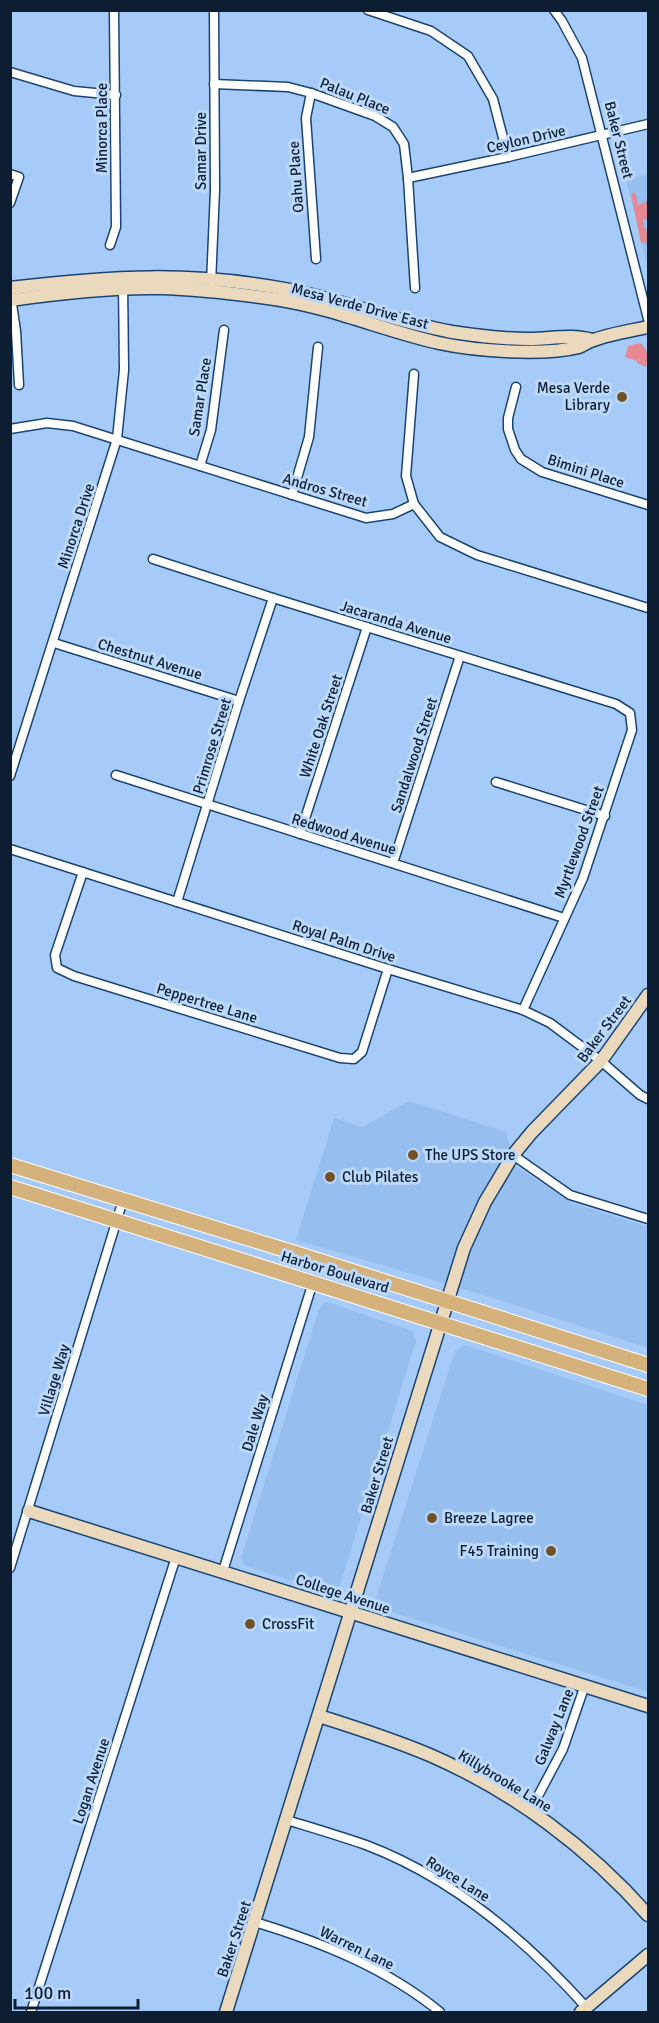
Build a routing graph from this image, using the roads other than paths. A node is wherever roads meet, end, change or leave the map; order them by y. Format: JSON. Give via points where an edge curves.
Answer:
{"nodes":[{"id":1,"x":114,"y":10,"type":"edge"},
{"id":2,"x":214,"y":10,"type":"edge"},
{"id":3,"x":368,"y":10,"type":"edge"},
{"id":4,"x":554,"y":10,"type":"edge"},
{"id":5,"x":10,"y":72,"type":"edge"},
{"id":6,"x":214,"y":84,"type":"junction"},
{"id":7,"x":311,"y":93,"type":"junction"},
{"id":8,"x":116,"y":94,"type":"junction"},
{"id":9,"x":648,"y":124,"type":"edge"},
{"id":10,"x":602,"y":134,"type":"junction"},
{"id":11,"x":508,"y":158,"type":"junction"},
{"id":12,"x":10,"y":174,"type":"edge"},
{"id":13,"x":408,"y":178,"type":"junction"},
{"id":14,"x":10,"y":203,"type":"edge"},
{"id":15,"x":110,"y":244,"type":"dead end"},
{"id":16,"x":316,"y":259,"type":"dead end"},
{"id":17,"x":123,"y":283,"type":"junction"},
{"id":18,"x":211,"y":284,"type":"junction"},
{"id":19,"x":10,"y":288,"type":"edge"},
{"id":20,"x":416,"y":288,"type":"dead end"},
{"id":21,"x":11,"y":299,"type":"edge"},
{"id":22,"x":648,"y":319,"type":"edge"},
{"id":23,"x":648,"y":327,"type":"edge"},
{"id":24,"x":224,"y":330,"type":"dead end"},
{"id":25,"x":318,"y":347,"type":"dead end"},
{"id":26,"x":414,"y":374,"type":"dead end"},
{"id":27,"x":19,"y":385,"type":"dead end"},
{"id":28,"x":516,"y":387,"type":"dead end"},
{"id":29,"x":10,"y":429,"type":"edge"},
{"id":30,"x":117,"y":439,"type":"junction"},
{"id":31,"x":200,"y":466,"type":"junction"},
{"id":32,"x":292,"y":495,"type":"junction"},
{"id":33,"x":414,"y":504,"type":"junction"},
{"id":34,"x":648,"y":505,"type":"edge"},
{"id":35,"x":153,"y":559,"type":"dead end"},
{"id":36,"x":273,"y":598,"type":"junction"},
{"id":37,"x":648,"y":608,"type":"edge"},
{"id":38,"x":367,"y":627,"type":"junction"},
{"id":39,"x":54,"y":643,"type":"junction"},
{"id":40,"x":460,"y":656,"type":"junction"},
{"id":41,"x":239,"y":700,"type":"junction"},
{"id":42,"x":630,"y":713,"type":"joint"},
{"id":43,"x":116,"y":775,"type":"dead end"},
{"id":44,"x":10,"y":776,"type":"edge"},
{"id":45,"x":496,"y":782,"type":"dead end"},
{"id":46,"x":208,"y":806,"type":"junction"},
{"id":47,"x":605,"y":816,"type":"junction"},
{"id":48,"x":300,"y":834,"type":"junction"},
{"id":49,"x":10,"y":849,"type":"edge"},
{"id":50,"x":393,"y":863,"type":"junction"},
{"id":51,"x":84,"y":872,"type":"junction"},
{"id":52,"x":177,"y":902,"type":"junction"},
{"id":53,"x":564,"y":918,"type":"junction"},
{"id":54,"x":388,"y":969,"type":"junction"},
{"id":55,"x":648,"y":995,"type":"edge"},
{"id":56,"x":522,"y":1010,"type":"junction"},
{"id":57,"x":601,"y":1061,"type":"junction"},
{"id":58,"x":648,"y":1098,"type":"edge"},
{"id":59,"x":513,"y":1155,"type":"junction"},
{"id":60,"x":10,"y":1165,"type":"edge"},
{"id":61,"x":10,"y":1186,"type":"edge"},
{"id":62,"x":123,"y":1200,"type":"junction"},
{"id":63,"x":648,"y":1219,"type":"edge"},
{"id":64,"x":116,"y":1221,"type":"junction"},
{"id":65,"x":313,"y":1282,"type":"junction"},
{"id":66,"x":447,"y":1301,"type":"junction"},
{"id":67,"x":440,"y":1322,"type":"junction"},
{"id":68,"x":648,"y":1365,"type":"edge"},
{"id":69,"x":648,"y":1389,"type":"edge"},
{"id":70,"x":29,"y":1511,"type":"junction"},
{"id":71,"x":176,"y":1557,"type":"junction"},
{"id":72,"x":10,"y":1568,"type":"edge"},
{"id":73,"x":223,"y":1571,"type":"junction"},
{"id":74,"x":350,"y":1613,"type":"junction"},
{"id":75,"x":585,"y":1685,"type":"junction"},
{"id":76,"x":648,"y":1706,"type":"edge"},
{"id":77,"x":320,"y":1716,"type":"junction"},
{"id":78,"x":530,"y":1811,"type":"junction"},
{"id":79,"x":287,"y":1820,"type":"junction"},
{"id":80,"x":648,"y":1914,"type":"edge"},
{"id":81,"x":255,"y":1922,"type":"junction"},
{"id":82,"x":648,"y":1955,"type":"edge"},
{"id":83,"x":584,"y":2010,"type":"edge"},
{"id":84,"x":32,"y":2013,"type":"edge"},
{"id":85,"x":226,"y":2013,"type":"edge"},
{"id":86,"x":440,"y":2013,"type":"edge"}],
"edges":[{"from":1,"to":8,"type":"street","name":"Minorca Place"},
{"from":2,"to":6,"type":"street","name":"Samar Drive"},
{"from":3,"to":11,"type":"street","via":[[431,31],[468,56],[493,99]]},
{"from":4,"to":10,"type":"street","name":"Baker Street","via":[[582,58]]},
{"from":5,"to":8,"type":"street","via":[[74,91]]},
{"from":6,"to":7,"type":"street","name":"Palau Place","via":[[288,87]]},
{"from":6,"to":18,"type":"street","name":"Samar Drive"},
{"from":7,"to":13,"type":"street","name":"Palau Place","via":[[375,116],[393,127],[404,144]]},
{"from":7,"to":16,"type":"street","name":"Oahu Place","via":[[306,118]]},
{"from":8,"to":15,"type":"street","name":"Minorca Place","via":[[116,227]]},
{"from":9,"to":10,"type":"street","name":"Ceylon Drive"},
{"from":10,"to":11,"type":"street","name":"Ceylon Drive"},
{"from":10,"to":22,"type":"street","name":"Baker Street"},
{"from":11,"to":13,"type":"street","name":"Ceylon Drive"},
{"from":12,"to":14,"type":"street","via":[[20,177]]},
{"from":13,"to":20,"type":"street","name":"Palau Place"},
{"from":17,"to":18,"type":"street","name":"Mesa Verde Drive East","via":[[158,288]]},
{"from":17,"to":19,"type":"street","name":"Mesa Verde Drive East","via":[[68,281]]},
{"from":17,"to":21,"type":"street","name":"Mesa Verde Drive East"},
{"from":17,"to":30,"type":"street","name":"Minorca Drive","via":[[124,370]]},
{"from":18,"to":23,"type":"street","name":"Mesa Verde Drive East","via":[[442,344],[486,350],[580,346]]},
{"from":21,"to":27,"type":"street"},
{"from":24,"to":31,"type":"street","name":"Samar Place","via":[[211,430]]},
{"from":25,"to":32,"type":"street","via":[[309,437]]},
{"from":26,"to":33,"type":"street","via":[[406,476]]},
{"from":28,"to":34,"type":"street","name":"Bimini Place","via":[[508,429],[521,459],[542,472]]},
{"from":29,"to":30,"type":"street","name":"Andros Street","via":[[56,424]]},
{"from":30,"to":31,"type":"street","name":"Andros Street"},
{"from":30,"to":39,"type":"street","name":"Minorca Drive"},
{"from":31,"to":32,"type":"street","name":"Andros Street"},
{"from":32,"to":33,"type":"street","name":"Andros Street","via":[[366,518],[393,514]]},
{"from":33,"to":37,"type":"street","via":[[440,537],[477,555]]},
{"from":35,"to":36,"type":"street","name":"Jacaranda Avenue"},
{"from":36,"to":38,"type":"street","name":"Jacaranda Avenue"},
{"from":36,"to":41,"type":"street","name":"Primrose Street"},
{"from":38,"to":40,"type":"street","name":"Jacaranda Avenue"},
{"from":38,"to":48,"type":"street","name":"White Oak Street"},
{"from":39,"to":41,"type":"street","name":"Chestnut Avenue"},
{"from":39,"to":44,"type":"street","name":"Minorca Drive"},
{"from":40,"to":42,"type":"street","name":"Jacaranda Avenue","via":[[616,704]]},
{"from":40,"to":50,"type":"street","name":"Sandalwood Street"},
{"from":41,"to":46,"type":"street","name":"Primrose Street"},
{"from":42,"to":47,"type":"street","name":"Myrtlewood Street","via":[[632,730]]},
{"from":43,"to":46,"type":"street","name":"Redwood Avenue"},
{"from":45,"to":47,"type":"street"},
{"from":46,"to":48,"type":"street","name":"Redwood Avenue"},
{"from":46,"to":52,"type":"street","name":"Primrose Street"},
{"from":47,"to":53,"type":"street","name":"Myrtlewood Street"},
{"from":48,"to":50,"type":"street","name":"Redwood Avenue"},
{"from":49,"to":51,"type":"street","name":"Royal Palm Drive"},
{"from":50,"to":53,"type":"street","name":"Redwood Avenue"},
{"from":51,"to":52,"type":"street","name":"Royal Palm Drive"},
{"from":51,"to":54,"type":"street","name":"Peppertree Lane","via":[[56,955],[57,968],[74,976],[354,1059],[362,1052]]},
{"from":52,"to":54,"type":"street","name":"Royal Palm Drive"},
{"from":53,"to":56,"type":"street","name":"Myrtlewood Street"},
{"from":54,"to":56,"type":"street","name":"Royal Palm Drive"},
{"from":55,"to":57,"type":"street","name":"Baker Street"},
{"from":56,"to":57,"type":"street","name":"Royal Palm Drive","via":[[550,1023]]},
{"from":57,"to":58,"type":"street","name":"Royal Palm Drive"},
{"from":57,"to":59,"type":"street","name":"Baker Street"},
{"from":59,"to":63,"type":"street","via":[[570,1195]]},
{"from":59,"to":66,"type":"street","name":"Baker Street","via":[[464,1248]]},
{"from":60,"to":62,"type":"main road","name":"Harbor Boulevard"},
{"from":61,"to":64,"type":"main road","name":"Harbor Boulevard"},
{"from":62,"to":64,"type":"street","name":"Village Way"},
{"from":62,"to":66,"type":"main road","name":"Harbor Boulevard"},
{"from":64,"to":65,"type":"main road","name":"Harbor Boulevard"},
{"from":64,"to":70,"type":"street","name":"Village Way"},
{"from":65,"to":67,"type":"main road","name":"Harbor Boulevard"},
{"from":65,"to":73,"type":"street","name":"Dale Way"},
{"from":66,"to":67,"type":"street","name":"Baker Street"},
{"from":66,"to":68,"type":"main road","name":"Harbor Boulevard"},
{"from":67,"to":69,"type":"main road","name":"Harbor Boulevard"},
{"from":67,"to":74,"type":"street","name":"Baker Street"},
{"from":70,"to":71,"type":"street","name":"College Avenue"},
{"from":70,"to":72,"type":"street","name":"Village Way"},
{"from":71,"to":73,"type":"street","name":"College Avenue"},
{"from":71,"to":84,"type":"street","name":"Logan Avenue"},
{"from":73,"to":74,"type":"street","name":"College Avenue"},
{"from":74,"to":75,"type":"street","name":"College Avenue"},
{"from":74,"to":77,"type":"street","name":"Baker Street"},
{"from":75,"to":76,"type":"street","name":"College Avenue"},
{"from":75,"to":78,"type":"street","name":"Galway Lane","via":[[563,1749]]},
{"from":77,"to":78,"type":"street","name":"Killybrooke Lane","via":[[430,1755]]},
{"from":77,"to":79,"type":"street","name":"Baker Street"},
{"from":78,"to":80,"type":"street","name":"Killybrooke Lane","via":[[598,1863]]},
{"from":79,"to":81,"type":"street","name":"Baker Street"},
{"from":79,"to":83,"type":"street","name":"Royce Lane","via":[[366,1846],[459,1894],[538,1957]]},
{"from":81,"to":85,"type":"street","name":"Baker Street"},
{"from":81,"to":86,"type":"street","name":"Warren Lane","via":[[369,1965]]},
{"from":82,"to":83,"type":"street"}]}
